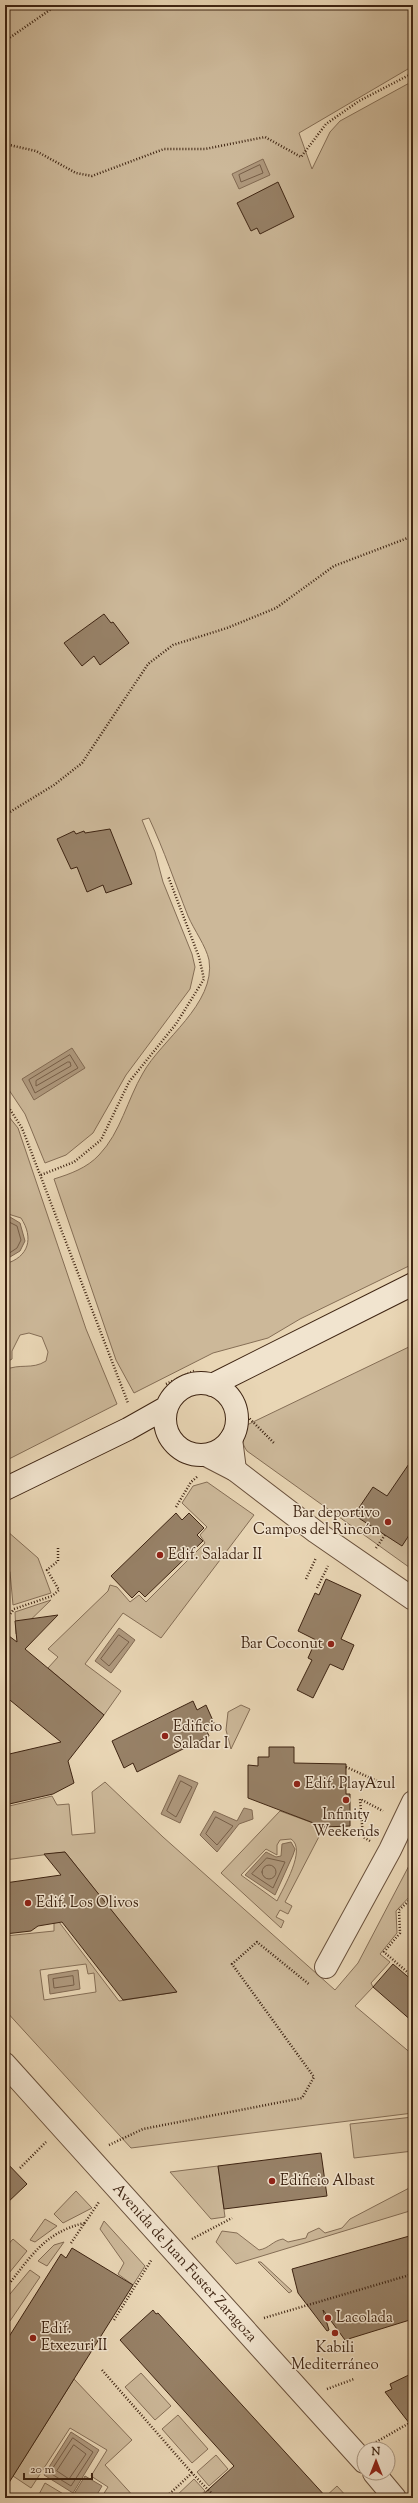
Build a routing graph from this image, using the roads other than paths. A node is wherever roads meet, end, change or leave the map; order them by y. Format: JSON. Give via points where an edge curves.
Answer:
{"nodes":[{"id":1,"x":413,"y":1284,"type":"edge"},
{"id":2,"x":248,"y":1368,"type":"junction"},
{"id":3,"x":212,"y":1385,"type":"junction"},
{"id":4,"x":167,"y":1408,"type":"junction"},
{"id":5,"x":234,"y":1422,"type":"junction"},
{"id":6,"x":133,"y":1427,"type":"junction"},
{"id":7,"x":171,"y":1439,"type":"junction"},
{"id":8,"x":219,"y":1462,"type":"junction"},
{"id":9,"x":5,"y":1489,"type":"edge"},
{"id":10,"x":413,"y":1599,"type":"edge"},
{"id":11,"x":406,"y":1797,"type":"edge"},
{"id":12,"x":326,"y":1967,"type":"road end"},
{"id":13,"x":5,"y":2064,"type":"edge"},
{"id":14,"x":356,"y":2453,"type":"edge"},
{"id":15,"x":381,"y":2481,"type":"edge"},
{"id":16,"x":396,"y":2498,"type":"edge"}],
"edges":[{"from":1,"to":2,"type":"street"},
{"from":2,"to":3,"type":"street"},
{"from":2,"to":5,"type":"street"},
{"from":3,"to":4,"type":"street","via":[[189,1385],[178,1391]]},
{"from":3,"to":5,"type":"street","via":[[223,1391],[231,1400]]},
{"from":4,"to":6,"type":"street"},
{"from":4,"to":7,"type":"street","via":[[164,1422]]},
{"from":5,"to":8,"type":"street","via":[[218,1451]]},
{"from":6,"to":7,"type":"street"},
{"from":6,"to":9,"type":"street"},
{"from":7,"to":8,"type":"street","via":[[183,1451]]},
{"from":8,"to":10,"type":"street"},
{"from":11,"to":12,"type":"street","via":[[390,1850]]},
{"from":13,"to":14,"type":"street","name":"Avenida de Juan Fuster Zaragoza"},
{"from":15,"to":16,"type":"street"}]}
